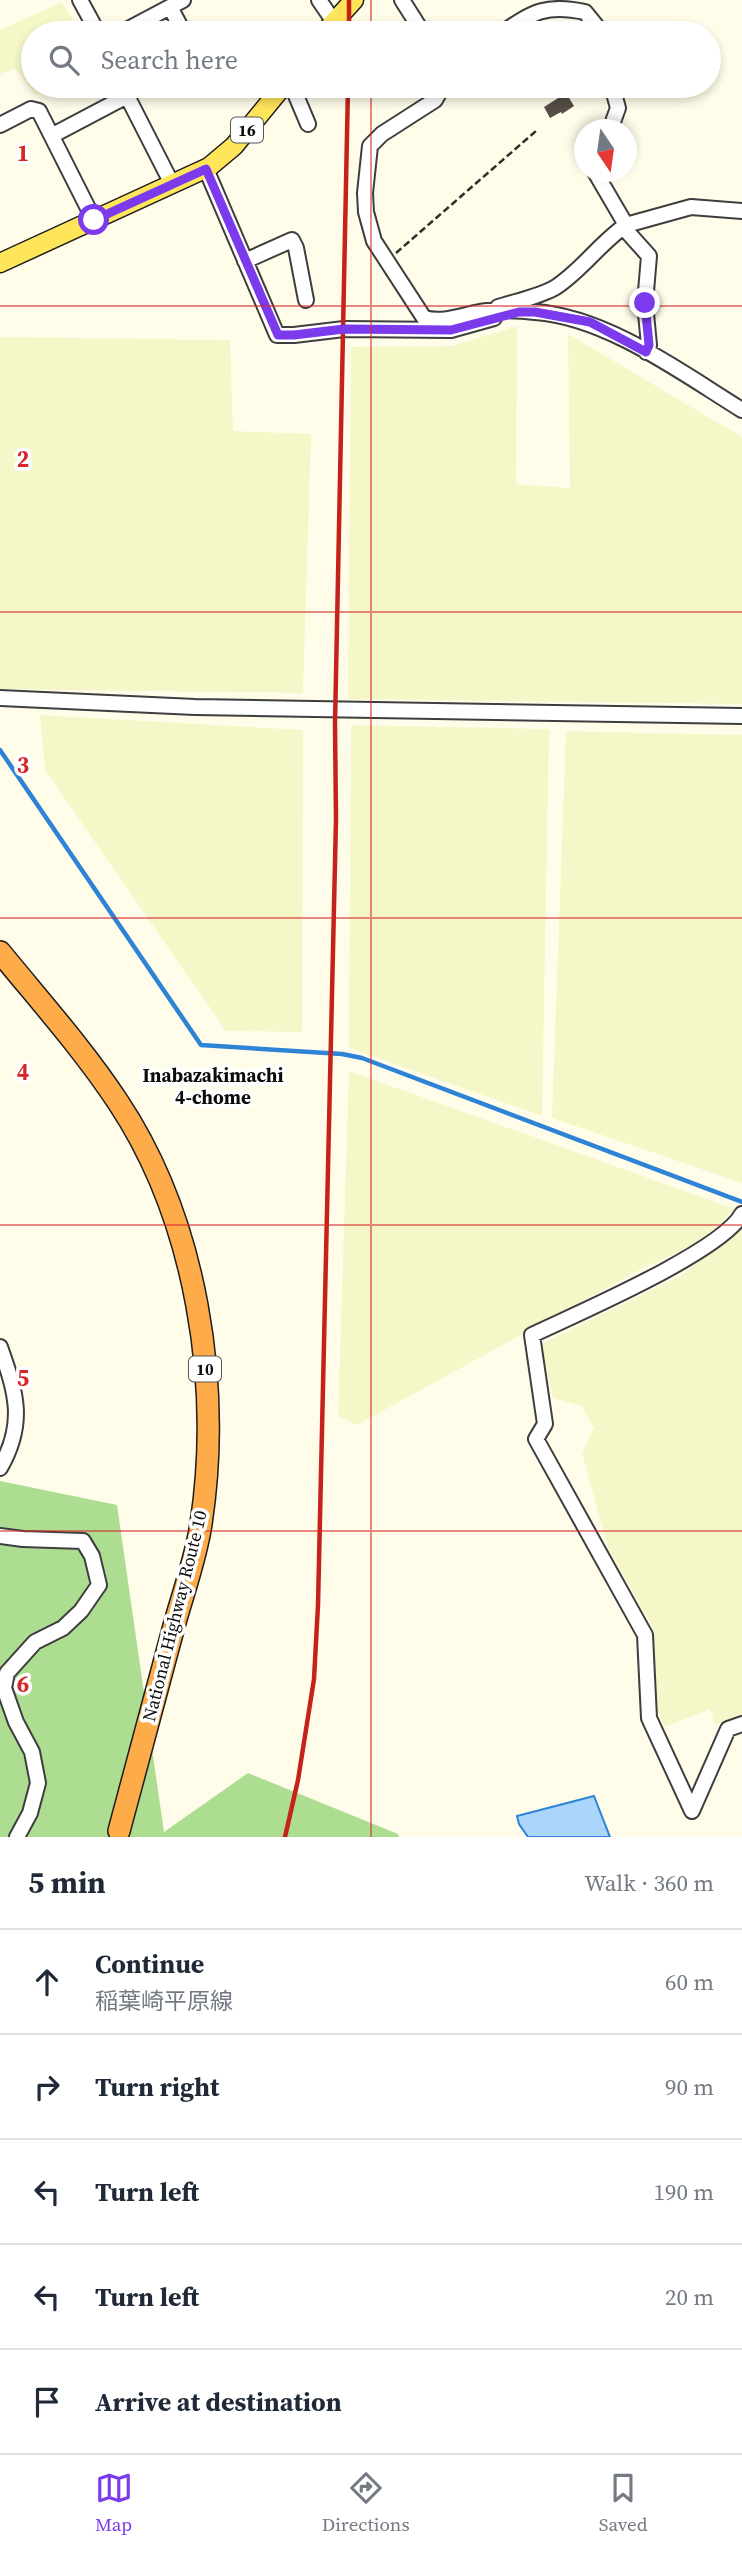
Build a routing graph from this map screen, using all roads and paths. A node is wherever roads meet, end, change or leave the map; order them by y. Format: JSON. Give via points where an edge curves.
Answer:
{"nodes":[{"id":1,"x":80,"y":0,"type":"edge"},
{"id":2,"x":320,"y":0,"type":"edge"},
{"id":3,"x":354,"y":0,"type":"edge"},
{"id":4,"x":402,"y":0,"type":"edge"},
{"id":5,"x":177,"y":4,"type":"edge"},
{"id":6,"x":91,"y":21,"type":"edge"},
{"id":7,"x":144,"y":21,"type":"edge"},
{"id":8,"x":327,"y":21,"type":"edge"},
{"id":9,"x":335,"y":21,"type":"edge"},
{"id":10,"x":415,"y":21,"type":"edge"},
{"id":11,"x":522,"y":21,"type":"edge"},
{"id":12,"x":592,"y":21,"type":"edge"},
{"id":13,"x":113,"y":98,"type":"edge"},
{"id":14,"x":128,"y":98,"type":"edge"},
{"id":15,"x":272,"y":98,"type":"edge"},
{"id":16,"x":297,"y":98,"type":"edge"},
{"id":17,"x":436,"y":98,"type":"edge"},
{"id":18,"x":615,"y":98,"type":"edge"},
{"id":19,"x":614,"y":119,"type":"edge"},
{"id":20,"x":308,"y":124,"type":"dead end"},
{"id":21,"x":0,"y":125,"type":"edge"},
{"id":22,"x":536,"y":131,"type":"dead end"},
{"id":23,"x":53,"y":135,"type":"junction"},
{"id":24,"x":206,"y":169,"type":"junction"},
{"id":25,"x":601,"y":182,"type":"edge"},
{"id":26,"x":172,"y":184,"type":"junction"},
{"id":27,"x":742,"y":211,"type":"edge"},
{"id":28,"x":94,"y":220,"type":"junction"},
{"id":29,"x":625,"y":226,"type":"junction"},
{"id":30,"x":246,"y":261,"type":"junction"},
{"id":31,"x":386,"y":261,"type":"junction"},
{"id":32,"x":0,"y":263,"type":"edge"},
{"id":33,"x":306,"y":300,"type":"dead end"},
{"id":34,"x":487,"y":311,"type":"junction"},
{"id":35,"x":519,"y":312,"type":"junction"},
{"id":36,"x":646,"y":352,"type":"junction"},
{"id":37,"x":742,"y":410,"type":"edge"},
{"id":38,"x":0,"y":698,"type":"edge"},
{"id":39,"x":742,"y":716,"type":"edge"},
{"id":40,"x":0,"y":952,"type":"edge"},
{"id":41,"x":742,"y":1214,"type":"edge"},
{"id":42,"x":0,"y":1347,"type":"edge"},
{"id":43,"x":0,"y":1468,"type":"edge"},
{"id":44,"x":0,"y":1536,"type":"edge"},
{"id":45,"x":742,"y":1724,"type":"edge"},
{"id":46,"x":119,"y":1831,"type":"dead end"},
{"id":47,"x":18,"y":1837,"type":"edge"}],
"edges":[{"from":1,"to":6,"type":"street"},
{"from":2,"to":8,"type":"street"},
{"from":3,"to":9,"type":"main road"},
{"from":4,"to":10,"type":"street"},
{"from":5,"to":7,"type":"street"},
{"from":11,"to":12,"type":"street","via":[[550,8],[585,12]]},
{"from":13,"to":23,"type":"street"},
{"from":14,"to":26,"type":"street"},
{"from":15,"to":24,"type":"main road","number":"16","via":[[234,146]]},
{"from":16,"to":20,"type":"street"},
{"from":17,"to":31,"type":"street","via":[[370,146],[366,212],[374,241]]},
{"from":18,"to":19,"type":"street"},
{"from":21,"to":23,"type":"street","via":[[31,109],[39,111]]},
{"from":22,"to":31,"type":"path"},
{"from":23,"to":28,"type":"street"},
{"from":24,"to":26,"type":"main road","number":"16"},
{"from":24,"to":30,"type":"street"},
{"from":25,"to":29,"type":"street"},
{"from":26,"to":28,"type":"main road","number":"16"},
{"from":27,"to":29,"type":"street","via":[[691,207]]},
{"from":28,"to":32,"type":"main road","number":"16"},
{"from":29,"to":34,"type":"street","via":[[553,289]]},
{"from":29,"to":36,"type":"street","via":[[649,256]]},
{"from":30,"to":33,"type":"street","via":[[292,240]]},
{"from":30,"to":35,"type":"street","via":[[278,335],[344,329],[451,330]]},
{"from":31,"to":34,"type":"street","via":[[424,318],[443,320]]},
{"from":34,"to":35,"type":"street"},
{"from":35,"to":36,"type":"street","via":[[590,322]]},
{"from":36,"to":37,"type":"street"},
{"from":38,"to":39,"type":"street","via":[[195,707]]},
{"from":40,"to":46,"type":"highway","name":"National Highway Route 10","number":"10","via":[[118,1103],[145,1151],[166,1197],[203,1335],[209,1452],[201,1527]]},
{"from":41,"to":45,"type":"street","via":[[724,1234],[691,1257],[532,1335],[544,1424],[536,1440],[645,1635],[649,1718],[692,1811],[728,1729]]},
{"from":42,"to":43,"type":"street","via":[[18,1415]]},
{"from":44,"to":47,"type":"street","via":[[83,1541],[99,1585],[81,1611],[63,1628],[35,1642],[7,1674],[4,1688],[32,1752],[38,1783]]}]}
